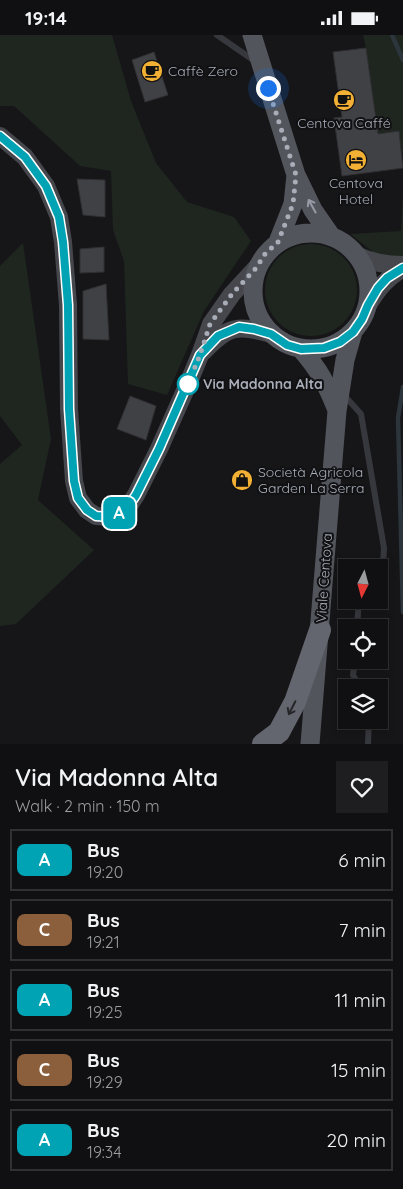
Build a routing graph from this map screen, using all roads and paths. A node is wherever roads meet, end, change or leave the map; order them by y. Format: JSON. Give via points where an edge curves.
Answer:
{"nodes":[{"id":1,"x":217,"y":35,"type":"edge"},
{"id":2,"x":252,"y":35,"type":"edge"},
{"id":3,"x":261,"y":65,"type":"junction"},
{"id":4,"x":0,"y":136,"type":"edge"},
{"id":5,"x":296,"y":175,"type":"junction"},
{"id":6,"x":331,"y":236,"type":"junction"},
{"id":7,"x":278,"y":242,"type":"junction"},
{"id":8,"x":358,"y":256,"type":"junction"},
{"id":9,"x":403,"y":266,"type":"edge"},
{"id":10,"x":257,"y":267,"type":"junction"},
{"id":11,"x":368,"y":305,"type":"junction"},
{"id":12,"x":353,"y":332,"type":"junction"},
{"id":13,"x":271,"y":334,"type":"junction"},
{"id":14,"x":301,"y":349,"type":"junction"},
{"id":15,"x":200,"y":355,"type":"junction"},
{"id":16,"x":340,"y":391,"type":"junction"},
{"id":17,"x":337,"y":411,"type":"junction"},
{"id":18,"x":383,"y":559,"type":"edge"},
{"id":19,"x":320,"y":629,"type":"junction"},
{"id":20,"x":369,"y":729,"type":"edge"},
{"id":21,"x":264,"y":744,"type":"edge"},
{"id":22,"x":310,"y":744,"type":"edge"},
{"id":23,"x":368,"y":744,"type":"edge"}],
"edges":[{"from":1,"to":3,"type":"lane"},
{"from":2,"to":3,"type":"main road"},
{"from":3,"to":5,"type":"main road"},
{"from":4,"to":15,"type":"street","via":[[25,157],[46,186],[59,217],[68,305],[69,409],[74,481],[78,498],[87,510],[96,516],[110,517],[126,510],[159,449]]},
{"from":6,"to":5,"type":"main road","one_way":true,"via":[[313,210]]},
{"from":5,"to":7,"type":"main road","via":[[293,204]]},
{"from":6,"to":7,"type":"main road","via":[[298,234]]},
{"from":6,"to":8,"type":"main road"},
{"from":7,"to":10,"type":"main road"},
{"from":8,"to":9,"type":"street","via":[[367,261]]},
{"from":8,"to":11,"type":"main road","via":[[370,288]]},
{"from":9,"to":11,"type":"street","via":[[378,288]]},
{"from":10,"to":13,"type":"main road","via":[[253,279],[253,303]]},
{"from":10,"to":15,"type":"street","via":[[210,324]]},
{"from":11,"to":12,"type":"main road"},
{"from":12,"to":14,"type":"main road","via":[[324,348]]},
{"from":12,"to":16,"type":"main road","name":"Viale Centova"},
{"from":13,"to":14,"type":"main road","via":[[287,345]]},
{"from":13,"to":15,"type":"street","via":[[239,327],[218,336]]},
{"from":14,"to":17,"type":"main road","name":"Viale Centova","via":[[318,369]]},
{"from":16,"to":17,"type":"main road","name":"Viale Centova"},
{"from":16,"to":18,"type":"lane","via":[[361,414]]},
{"from":17,"to":19,"type":"main road","name":"Viale Centova"},
{"from":19,"to":21,"type":"highway","one_way":true,"via":[[295,702],[280,732]]},
{"from":19,"to":22,"type":"main road","name":"Viale Centova"},
{"from":20,"to":23,"type":"lane"}]}
